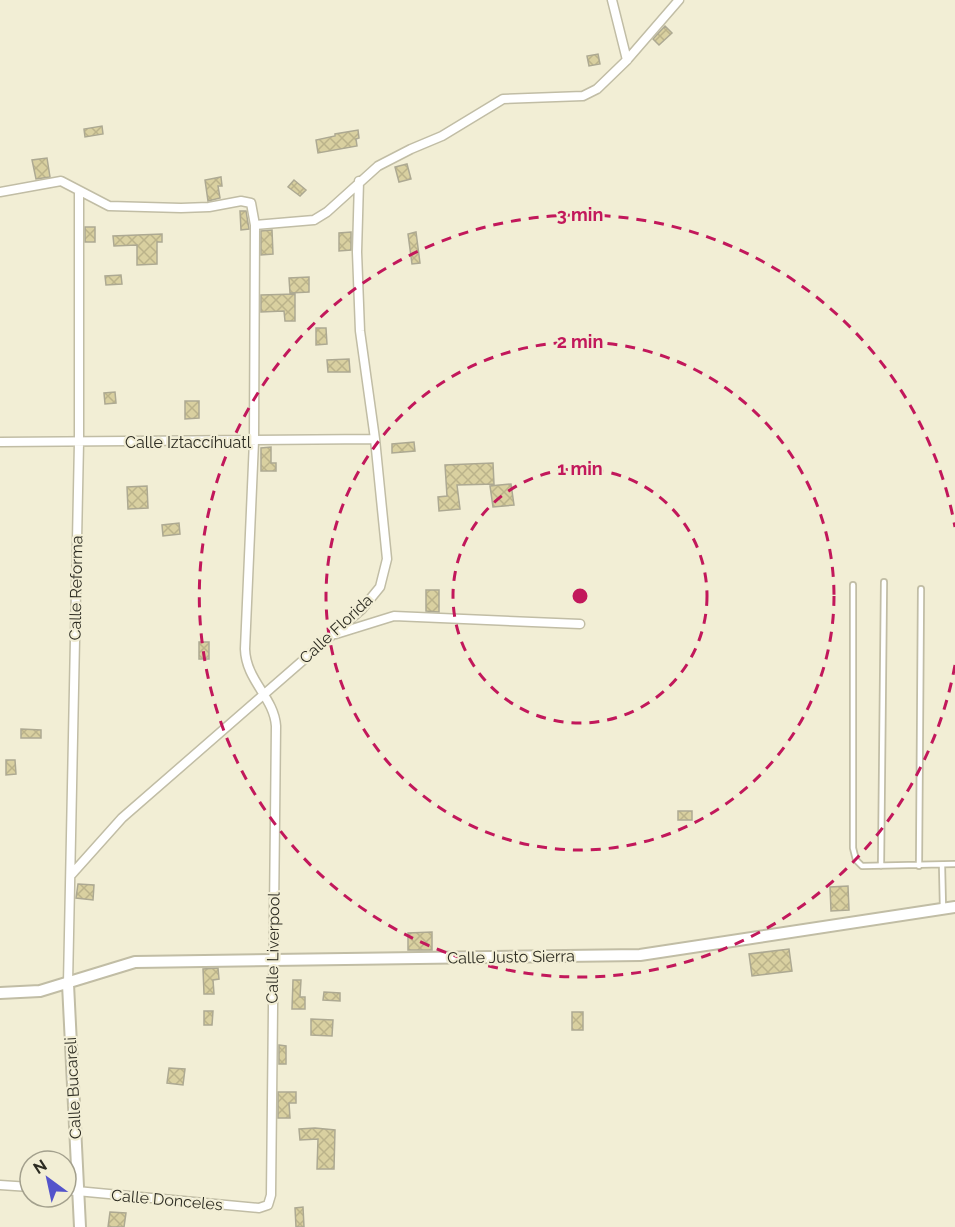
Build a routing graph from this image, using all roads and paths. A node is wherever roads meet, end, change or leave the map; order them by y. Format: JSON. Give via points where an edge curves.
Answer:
{"nodes":[{"id":1,"x":612,"y":0,"type":"edge"},
{"id":2,"x":679,"y":0,"type":"edge"},
{"id":3,"x":627,"y":60,"type":"junction"},
{"id":4,"x":359,"y":181,"type":"junction"},
{"id":5,"x":0,"y":182,"type":"edge"},
{"id":6,"x":80,"y":191,"type":"junction"},
{"id":7,"x":1,"y":192,"type":"edge"},
{"id":8,"x":255,"y":225,"type":"junction"},
{"id":9,"x":375,"y":439,"type":"junction"},
{"id":10,"x":254,"y":441,"type":"junction"},
{"id":11,"x":0,"y":442,"type":"edge"},
{"id":12,"x":79,"y":442,"type":"junction"},
{"id":13,"x":884,"y":582,"type":"dead end"},
{"id":14,"x":853,"y":585,"type":"dead end"},
{"id":15,"x":921,"y":589,"type":"dead end"},
{"id":16,"x":580,"y":624,"type":"dead end"},
{"id":17,"x":332,"y":635,"type":"junction"},
{"id":18,"x":263,"y":695,"type":"junction"},
{"id":19,"x":955,"y":864,"type":"edge"},
{"id":20,"x":942,"y":865,"type":"junction"},
{"id":21,"x":881,"y":866,"type":"junction"},
{"id":22,"x":919,"y":866,"type":"junction"},
{"id":23,"x":71,"y":875,"type":"junction"},
{"id":24,"x":955,"y":908,"type":"edge"},
{"id":25,"x":943,"y":909,"type":"junction"},
{"id":26,"x":273,"y":959,"type":"junction"},
{"id":27,"x":68,"y":984,"type":"junction"},
{"id":28,"x":0,"y":993,"type":"edge"},
{"id":29,"x":0,"y":1185,"type":"edge"},
{"id":30,"x":18,"y":1186,"type":"edge"},
{"id":31,"x":79,"y":1192,"type":"junction"},
{"id":32,"x":268,"y":1205,"type":"joint"},
{"id":33,"x":81,"y":1227,"type":"edge"}],
"edges":[{"from":1,"to":3,"type":"street"},
{"from":2,"to":3,"type":"street"},
{"from":3,"to":4,"type":"street","via":[[597,89],[583,96],[503,99],[442,136],[378,166]]},
{"from":4,"to":8,"type":"street","via":[[314,220]]},
{"from":4,"to":9,"type":"street","name":"Calle Florida","via":[[360,331]]},
{"from":5,"to":7,"type":"street"},
{"from":6,"to":7,"type":"street","via":[[61,181]]},
{"from":6,"to":8,"type":"street","name":"Calle Liverpool","via":[[109,206],[209,207],[241,201],[250,203]]},
{"from":6,"to":12,"type":"street","name":"Calle Reforma"},
{"from":8,"to":10,"type":"street","name":"Calle Liverpool"},
{"from":9,"to":10,"type":"street","name":"Calle Iztaccíhuatl"},
{"from":9,"to":17,"type":"street","name":"Calle Florida","via":[[387,559],[380,587]]},
{"from":10,"to":12,"type":"street","name":"Calle Iztaccíhuatl"},
{"from":10,"to":18,"type":"street","name":"Calle Liverpool","via":[[244,649],[248,670]]},
{"from":11,"to":12,"type":"street","name":"Calle Iztaccíhuatl"},
{"from":12,"to":23,"type":"street","name":"Calle Reforma"},
{"from":13,"to":21,"type":"lane"},
{"from":14,"to":21,"type":"lane","via":[[853,848],[862,866]]},
{"from":15,"to":22,"type":"lane"},
{"from":16,"to":17,"type":"street","via":[[394,616]]},
{"from":17,"to":18,"type":"street","name":"Calle Florida"},
{"from":18,"to":23,"type":"street","name":"Calle Florida","via":[[122,818]]},
{"from":18,"to":26,"type":"street","name":"Calle Liverpool","via":[[275,715],[276,726]]},
{"from":19,"to":20,"type":"lane"},
{"from":20,"to":22,"type":"lane"},
{"from":20,"to":25,"type":"lane"},
{"from":21,"to":22,"type":"lane"},
{"from":23,"to":27,"type":"street","name":"Calle Reforma"},
{"from":24,"to":25,"type":"street","name":"Calle Justo Sierra"},
{"from":25,"to":26,"type":"street","name":"Calle Justo Sierra","via":[[640,955]]},
{"from":26,"to":27,"type":"street","name":"Calle Justo Sierra","via":[[135,963]]},
{"from":26,"to":32,"type":"street","name":"Calle Liverpool"},
{"from":27,"to":28,"type":"street","name":"Calle Justo Sierra","via":[[40,991]]},
{"from":27,"to":31,"type":"street","name":"Calle Bucareli"},
{"from":29,"to":30,"type":"street"},
{"from":31,"to":32,"type":"street","name":"Calle Donceles","via":[[259,1208]]},
{"from":31,"to":33,"type":"street","name":"Calle Bucareli"}]}
